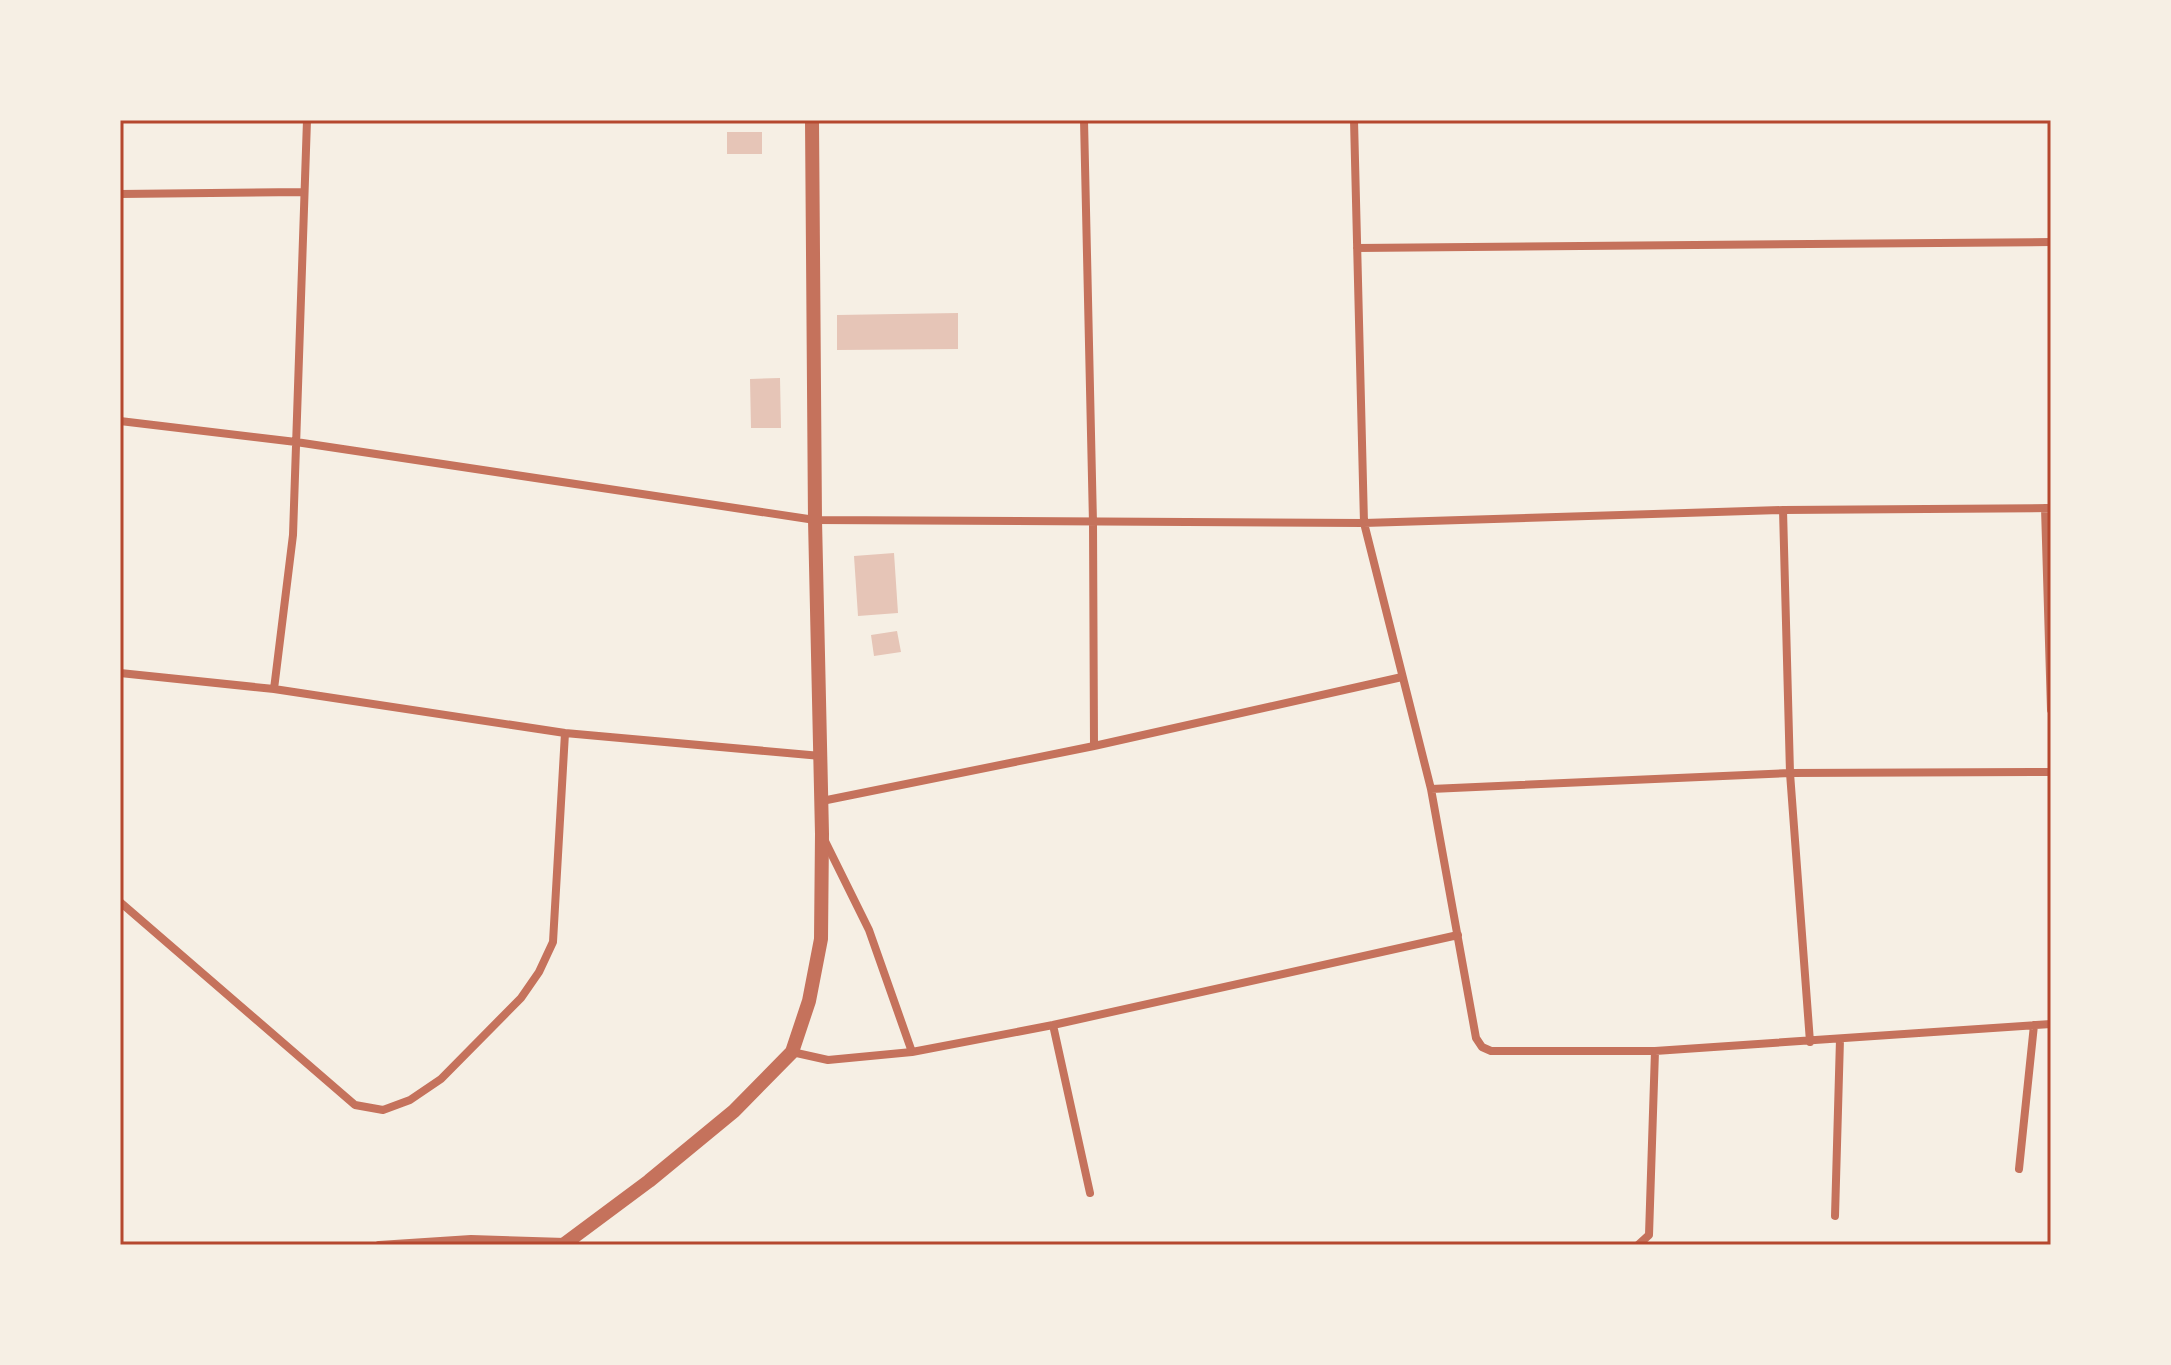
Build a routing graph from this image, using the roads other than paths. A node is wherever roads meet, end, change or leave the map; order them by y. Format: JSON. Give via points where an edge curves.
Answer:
{"nodes":[{"id":1,"x":307,"y":120,"type":"edge"},
{"id":2,"x":812,"y":120,"type":"edge"},
{"id":3,"x":1084,"y":120,"type":"edge"},
{"id":4,"x":1354,"y":120,"type":"edge"},
{"id":5,"x":303,"y":192,"type":"junction"},
{"id":6,"x":120,"y":194,"type":"edge"},
{"id":7,"x":2051,"y":242,"type":"edge"},
{"id":8,"x":1357,"y":248,"type":"junction"},
{"id":9,"x":120,"y":421,"type":"edge"},
{"id":10,"x":296,"y":442,"type":"junction"},
{"id":11,"x":2048,"y":508,"type":"edge"},
{"id":12,"x":1783,"y":510,"type":"junction"},
{"id":13,"x":815,"y":520,"type":"junction"},
{"id":14,"x":1093,"y":523,"type":"junction"},
{"id":15,"x":1364,"y":523,"type":"junction"},
{"id":16,"x":120,"y":673,"type":"edge"},
{"id":17,"x":1402,"y":677,"type":"junction"},
{"id":18,"x":274,"y":689,"type":"junction"},
{"id":19,"x":2051,"y":710,"type":"edge"},
{"id":20,"x":565,"y":733,"type":"junction"},
{"id":21,"x":1094,"y":746,"type":"junction"},
{"id":22,"x":821,"y":756,"type":"junction"},
{"id":23,"x":2051,"y":772,"type":"edge"},
{"id":24,"x":1790,"y":773,"type":"junction"},
{"id":25,"x":1431,"y":789,"type":"junction"},
{"id":26,"x":822,"y":801,"type":"junction"},
{"id":27,"x":822,"y":834,"type":"junction"},
{"id":28,"x":120,"y":902,"type":"edge"},
{"id":29,"x":1458,"y":935,"type":"junction"},
{"id":30,"x":2051,"y":1024,"type":"edge"},
{"id":31,"x":1053,"y":1025,"type":"junction"},
{"id":32,"x":2034,"y":1025,"type":"junction"},
{"id":33,"x":1840,"y":1039,"type":"junction"},
{"id":34,"x":1810,"y":1042,"type":"junction"},
{"id":35,"x":1655,"y":1051,"type":"junction"},
{"id":36,"x":792,"y":1052,"type":"junction"},
{"id":37,"x":912,"y":1052,"type":"junction"},
{"id":38,"x":2019,"y":1169,"type":"dead end"},
{"id":39,"x":1090,"y":1193,"type":"dead end"},
{"id":40,"x":1835,"y":1216,"type":"dead end"},
{"id":41,"x":565,"y":1244,"type":"edge"},
{"id":42,"x":379,"y":1245,"type":"edge"},
{"id":43,"x":1638,"y":1245,"type":"edge"}],
"edges":[{"from":1,"to":5,"type":"street"},
{"from":2,"to":13,"type":"street"},
{"from":3,"to":14,"type":"street"},
{"from":4,"to":8,"type":"street"},
{"from":5,"to":6,"type":"street"},
{"from":5,"to":10,"type":"street"},
{"from":7,"to":8,"type":"street"},
{"from":8,"to":15,"type":"street"},
{"from":9,"to":10,"type":"street"},
{"from":10,"to":13,"type":"street"},
{"from":10,"to":18,"type":"street","via":[[293,535]]},
{"from":11,"to":12,"type":"street"},
{"from":11,"to":19,"type":"street"},
{"from":12,"to":15,"type":"street"},
{"from":12,"to":24,"type":"street"},
{"from":13,"to":14,"type":"street"},
{"from":13,"to":22,"type":"street"},
{"from":14,"to":15,"type":"street"},
{"from":14,"to":21,"type":"street"},
{"from":15,"to":17,"type":"street"},
{"from":16,"to":18,"type":"street"},
{"from":17,"to":21,"type":"street"},
{"from":17,"to":25,"type":"street"},
{"from":18,"to":20,"type":"street"},
{"from":20,"to":22,"type":"street"},
{"from":20,"to":28,"type":"street","via":[[553,942],[521,998],[441,1079],[410,1100],[383,1110],[355,1105]]},
{"from":21,"to":26,"type":"street"},
{"from":22,"to":26,"type":"street"},
{"from":23,"to":24,"type":"street"},
{"from":24,"to":25,"type":"street"},
{"from":24,"to":34,"type":"street"},
{"from":25,"to":29,"type":"street"},
{"from":26,"to":27,"type":"street"},
{"from":27,"to":36,"type":"street","via":[[821,939]]},
{"from":27,"to":37,"type":"street","via":[[869,930]]},
{"from":29,"to":31,"type":"street"},
{"from":29,"to":35,"type":"street","via":[[1482,1047]]},
{"from":30,"to":32,"type":"street"},
{"from":31,"to":37,"type":"street"},
{"from":31,"to":39,"type":"street"},
{"from":32,"to":33,"type":"street"},
{"from":32,"to":38,"type":"street"},
{"from":33,"to":34,"type":"street"},
{"from":33,"to":40,"type":"street"},
{"from":34,"to":35,"type":"street"},
{"from":35,"to":43,"type":"street","via":[[1649,1235]]},
{"from":36,"to":37,"type":"street","via":[[828,1060]]},
{"from":36,"to":41,"type":"street","via":[[734,1111]]},
{"from":41,"to":42,"type":"street","via":[[471,1239]]}]}
